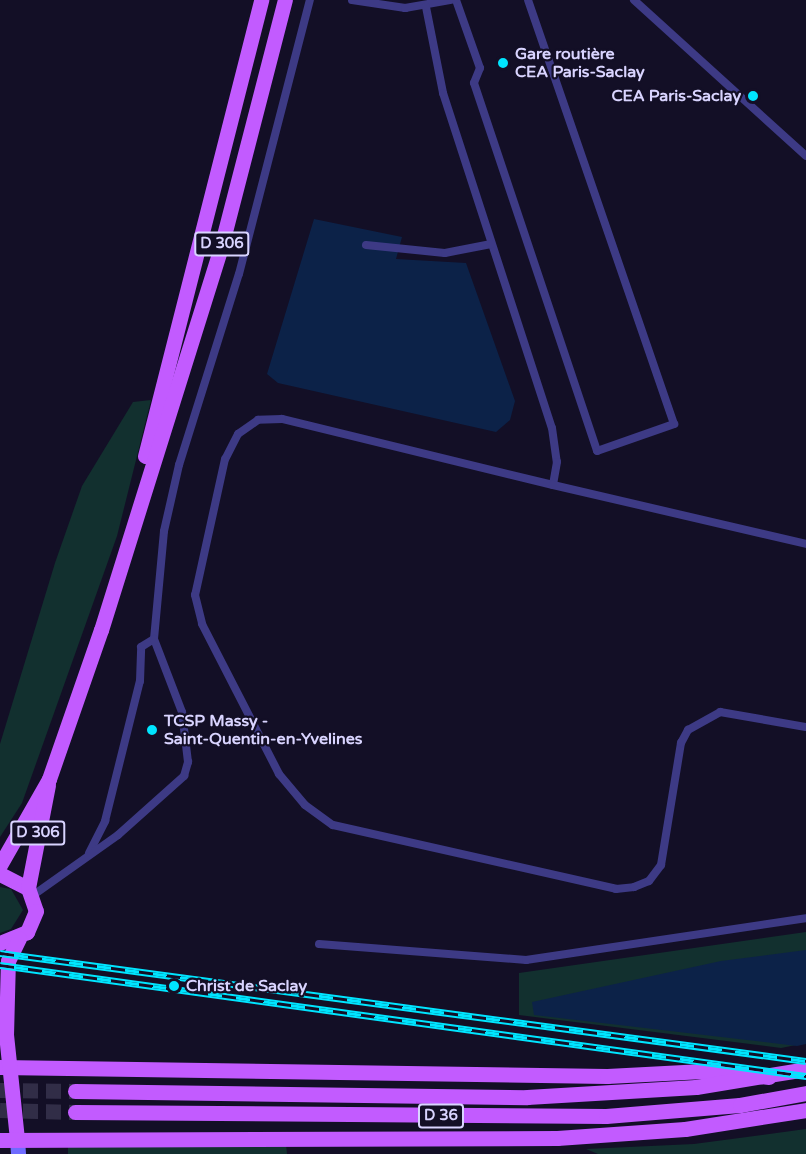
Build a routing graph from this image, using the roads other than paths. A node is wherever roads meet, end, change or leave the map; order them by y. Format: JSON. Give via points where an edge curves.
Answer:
{"nodes":[{"id":1,"x":261,"y":0,"type":"edge"},
{"id":2,"x":285,"y":0,"type":"edge"},
{"id":3,"x":310,"y":0,"type":"edge"},
{"id":4,"x":352,"y":0,"type":"edge"},
{"id":5,"x":451,"y":0,"type":"edge"},
{"id":6,"x":456,"y":0,"type":"edge"},
{"id":7,"x":528,"y":0,"type":"edge"},
{"id":8,"x":634,"y":0,"type":"edge"},
{"id":9,"x":426,"y":7,"type":"junction"},
{"id":10,"x":806,"y":156,"type":"edge"},
{"id":11,"x":491,"y":244,"type":"junction"},
{"id":12,"x":366,"y":245,"type":"dead end"},
{"id":13,"x":142,"y":483,"type":"junction"},
{"id":14,"x":553,"y":485,"type":"junction"},
{"id":15,"x":806,"y":544,"type":"edge"},
{"id":16,"x":154,"y":639,"type":"junction"},
{"id":17,"x":806,"y":727,"type":"edge"},
{"id":18,"x":49,"y":779,"type":"junction"},
{"id":19,"x":87,"y":856,"type":"junction"},
{"id":20,"x":0,"y":865,"type":"edge"},
{"id":21,"x":0,"y":874,"type":"edge"},
{"id":22,"x":30,"y":892,"type":"junction"},
{"id":23,"x":806,"y":918,"type":"edge"},
{"id":24,"x":19,"y":938,"type":"junction"},
{"id":25,"x":0,"y":944,"type":"edge"},
{"id":26,"x":319,"y":944,"type":"dead end"},
{"id":27,"x":5,"y":1067,"type":"edge"},
{"id":28,"x":806,"y":1069,"type":"edge"},
{"id":29,"x":768,"y":1077,"type":"junction"},
{"id":30,"x":75,"y":1091,"type":"tunnel mouth"},
{"id":31,"x":806,"y":1093,"type":"edge"},
{"id":32,"x":806,"y":1110,"type":"edge"},
{"id":33,"x":75,"y":1112,"type":"tunnel mouth"},
{"id":34,"x":0,"y":1140,"type":"edge"},
{"id":35,"x":17,"y":1147,"type":"edge"}],
"edges":[{"from":1,"to":13,"type":"main road","number":"D 306","via":[[155,410]]},
{"from":2,"to":13,"type":"main road","number":"D 306","via":[[222,243]]},
{"from":3,"to":16,"type":"lane","via":[[239,274],[179,465],[164,531]]},
{"from":4,"to":9,"type":"lane"},
{"from":5,"to":9,"type":"lane"},
{"from":6,"to":7,"type":"lane","via":[[480,68],[474,83],[597,451],[674,424]]},
{"from":8,"to":10,"type":"lane"},
{"from":9,"to":11,"type":"lane","via":[[443,93]]},
{"from":11,"to":12,"type":"lane","via":[[445,254]]},
{"from":11,"to":14,"type":"lane","via":[[552,428],[557,462]]},
{"from":13,"to":18,"type":"main road","number":"D 306","via":[[101,630]]},
{"from":14,"to":15,"type":"lane"},
{"from":14,"to":17,"type":"lane","via":[[282,419],[258,420],[238,435],[225,459],[195,595],[202,624],[274,764],[305,805],[333,825],[616,889],[634,887],[649,881],[661,865],[681,743],[688,730],[720,712]]},
{"from":16,"to":19,"type":"lane","via":[[141,647],[140,681],[105,821]]},
{"from":16,"to":19,"type":"lane","via":[[182,712],[188,762],[168,794]]},
{"from":18,"to":20,"type":"main road","number":"D 306"},
{"from":18,"to":22,"type":"main road","number":"D 306"},
{"from":19,"to":22,"type":"lane"},
{"from":21,"to":22,"type":"main road"},
{"from":22,"to":24,"type":"main road","via":[[34,918]]},
{"from":23,"to":26,"type":"lane","via":[[526,960]]},
{"from":24,"to":25,"type":"main road"},
{"from":24,"to":27,"type":"main road","via":[[8,961]]},
{"from":27,"to":29,"type":"main road","number":"D 36","via":[[607,1076],[703,1071]]},
{"from":27,"to":35,"type":"main road"},
{"from":28,"to":29,"type":"main road","number":"D 36"},
{"from":29,"to":30,"type":"main road","number":"D 36","via":[[527,1097]]},
{"from":31,"to":33,"type":"main road","number":"D 36","via":[[740,1105],[606,1116]]},
{"from":32,"to":35,"type":"main road","number":"D 36","via":[[685,1129],[557,1138]]},
{"from":34,"to":35,"type":"main road","number":"D 36"}]}
